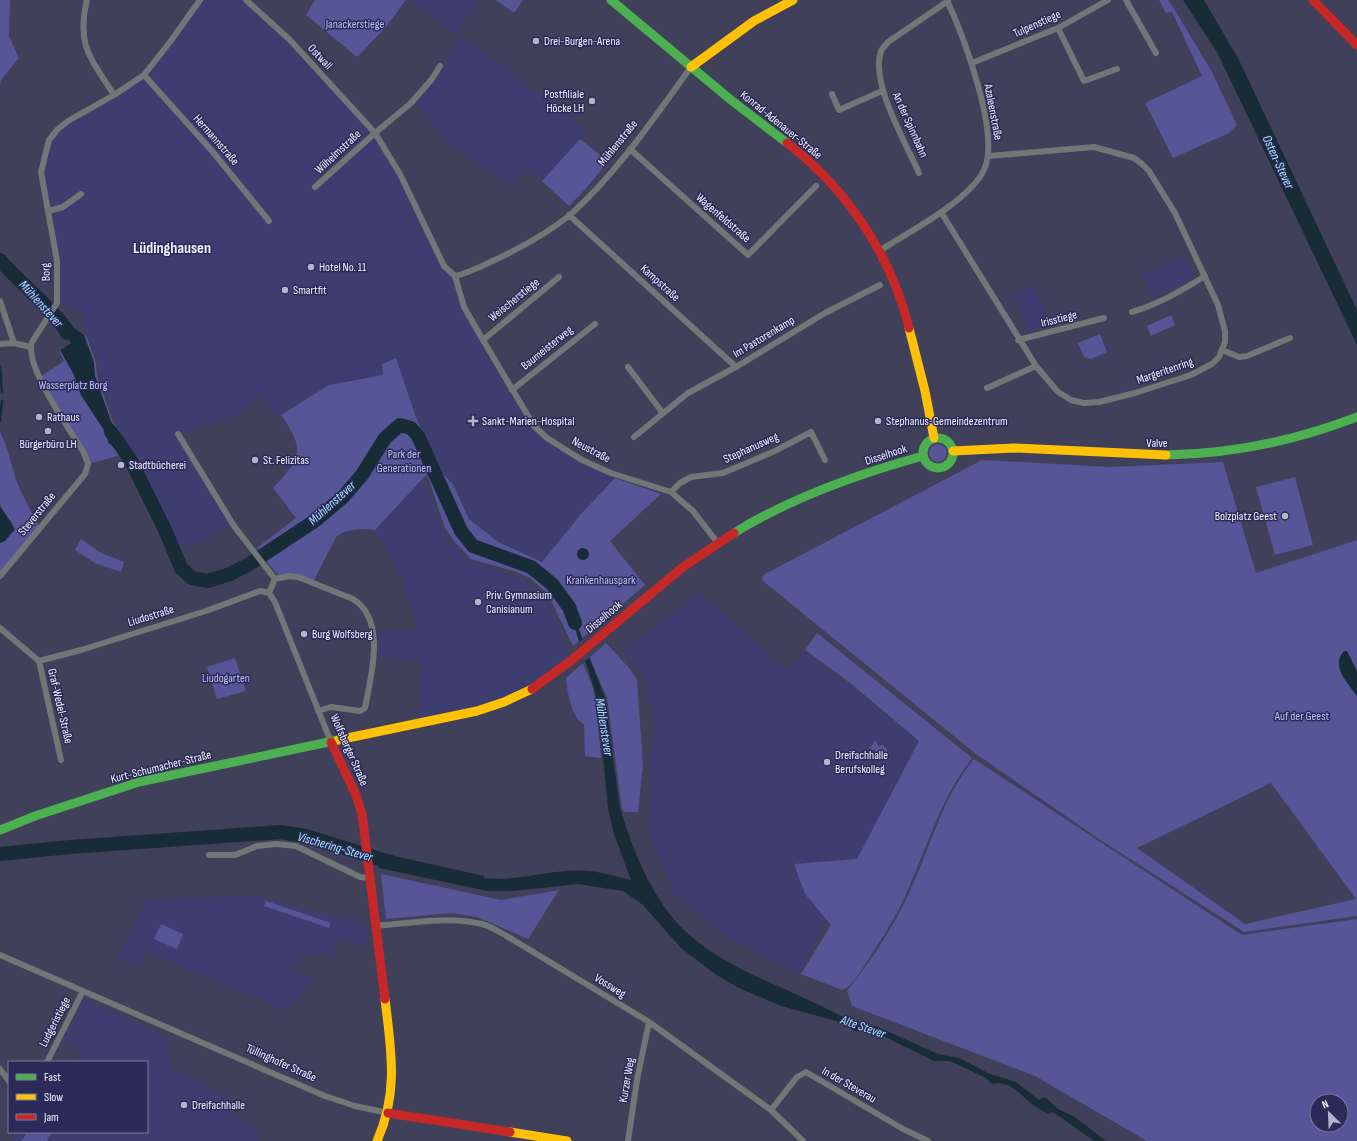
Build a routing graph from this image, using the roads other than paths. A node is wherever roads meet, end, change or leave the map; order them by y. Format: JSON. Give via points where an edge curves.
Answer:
{"nodes":[{"id":1,"x":87,"y":0,"type":"edge"},
{"id":2,"x":200,"y":0,"type":"edge"},
{"id":3,"x":246,"y":0,"type":"edge"},
{"id":4,"x":611,"y":0,"type":"edge"},
{"id":5,"x":793,"y":0,"type":"edge"},
{"id":6,"x":948,"y":0,"type":"edge"},
{"id":7,"x":1108,"y":0,"type":"edge"},
{"id":8,"x":1126,"y":0,"type":"edge"},
{"id":9,"x":1313,"y":0,"type":"edge"},
{"id":10,"x":1101,"y":2,"type":"edge"},
{"id":11,"x":783,"y":3,"type":"edge"},
{"id":12,"x":1058,"y":28,"type":"junction"},
{"id":13,"x":1357,"y":45,"type":"edge"},
{"id":14,"x":1156,"y":53,"type":"dead end"},
{"id":15,"x":972,"y":63,"type":"junction"},
{"id":16,"x":440,"y":66,"type":"dead end"},
{"id":17,"x":691,"y":67,"type":"junction"},
{"id":18,"x":1117,"y":69,"type":"dead end"},
{"id":19,"x":144,"y":75,"type":"junction"},
{"id":20,"x":882,"y":91,"type":"junction"},
{"id":21,"x":832,"y":94,"type":"dead end"},
{"id":22,"x":114,"y":95,"type":"junction"},
{"id":23,"x":375,"y":133,"type":"junction"},
{"id":24,"x":630,"y":149,"type":"junction"},
{"id":25,"x":989,"y":156,"type":"junction"},
{"id":26,"x":920,"y":173,"type":"dead end"},
{"id":27,"x":816,"y":186,"type":"dead end"},
{"id":28,"x":315,"y":187,"type":"dead end"},
{"id":29,"x":81,"y":194,"type":"dead end"},
{"id":30,"x":48,"y":211,"type":"junction"},
{"id":31,"x":941,"y":212,"type":"junction"},
{"id":32,"x":569,"y":215,"type":"junction"},
{"id":33,"x":269,"y":220,"type":"dead end"},
{"id":34,"x":879,"y":251,"type":"junction"},
{"id":35,"x":455,"y":276,"type":"junction"},
{"id":36,"x":1205,"y":276,"type":"junction"},
{"id":37,"x":559,"y":277,"type":"dead end"},
{"id":38,"x":880,"y":285,"type":"dead end"},
{"id":39,"x":0,"y":301,"type":"edge"},
{"id":40,"x":1132,"y":312,"type":"dead end"},
{"id":41,"x":1104,"y":318,"type":"dead end"},
{"id":42,"x":595,"y":324,"type":"dead end"},
{"id":43,"x":1290,"y":338,"type":"dead end"},
{"id":44,"x":482,"y":340,"type":"junction"},
{"id":45,"x":1018,"y":340,"type":"junction"},
{"id":46,"x":14,"y":343,"type":"junction"},
{"id":47,"x":2,"y":344,"type":"edge"},
{"id":48,"x":30,"y":348,"type":"junction"},
{"id":49,"x":1222,"y":350,"type":"junction"},
{"id":50,"x":1036,"y":366,"type":"junction"},
{"id":51,"x":628,"y":367,"type":"dead end"},
{"id":52,"x":736,"y":367,"type":"junction"},
{"id":53,"x":987,"y":388,"type":"dead end"},
{"id":54,"x":512,"y":390,"type":"junction"},
{"id":55,"x":662,"y":412,"type":"junction"},
{"id":56,"x":1357,"y":417,"type":"edge"},
{"id":57,"x":178,"y":434,"type":"dead end"},
{"id":58,"x":634,"y":437,"type":"dead end"},
{"id":59,"x":934,"y":438,"type":"junction"},
{"id":60,"x":953,"y":451,"type":"junction"},
{"id":61,"x":923,"y":456,"type":"junction"},
{"id":62,"x":825,"y":460,"type":"dead end"},
{"id":63,"x":671,"y":492,"type":"junction"},
{"id":64,"x":717,"y":542,"type":"junction"},
{"id":65,"x":0,"y":576,"type":"edge"},
{"id":66,"x":275,"y":578,"type":"junction"},
{"id":67,"x":269,"y":592,"type":"junction"},
{"id":68,"x":0,"y":628,"type":"edge"},
{"id":69,"x":39,"y":661,"type":"junction"},
{"id":70,"x":318,"y":711,"type":"junction"},
{"id":71,"x":331,"y":742,"type":"junction"},
{"id":72,"x":61,"y":760,"type":"dead end"},
{"id":73,"x":0,"y":830,"type":"edge"},
{"id":74,"x":209,"y":855,"type":"dead end"},
{"id":75,"x":370,"y":874,"type":"junction"},
{"id":76,"x":376,"y":926,"type":"junction"},
{"id":77,"x":0,"y":954,"type":"edge"},
{"id":78,"x":83,"y":991,"type":"junction"},
{"id":79,"x":649,"y":1022,"type":"junction"},
{"id":80,"x":48,"y":1061,"type":"edge"},
{"id":81,"x":0,"y":1069,"type":"edge"},
{"id":82,"x":8,"y":1080,"type":"edge"},
{"id":83,"x":771,"y":1110,"type":"junction"},
{"id":84,"x":388,"y":1113,"type":"junction"},
{"id":85,"x":526,"y":1138,"type":"edge"},
{"id":86,"x":377,"y":1141,"type":"edge"},
{"id":87,"x":567,"y":1141,"type":"edge"},
{"id":88,"x":628,"y":1141,"type":"edge"},
{"id":89,"x":803,"y":1141,"type":"edge"},
{"id":90,"x":928,"y":1141,"type":"edge"}],
"edges":[{"from":1,"to":22,"type":"street","via":[[83,42]]},
{"from":2,"to":19,"type":"street","name":"Borg"},
{"from":3,"to":23,"type":"street","name":"Ostwall","via":[[290,40]]},
{"from":4,"to":17,"type":"main road","name":"Konrad-Adenauer-Straße"},
{"from":5,"to":11,"type":"main road","name":"Mühlenstraße"},
{"from":6,"to":15,"type":"street","name":"Azaleenstraße"},
{"from":6,"to":20,"type":"street","name":"An der Spinnbahn","via":[[888,42],[881,50],[879,61]]},
{"from":7,"to":10,"type":"street","name":"Tulpenstiege"},
{"from":8,"to":14,"type":"street"},
{"from":9,"to":13,"type":"main road"},
{"from":10,"to":12,"type":"street","name":"Tulpenstiege"},
{"from":11,"to":17,"type":"main road","name":"Mühlenstraße"},
{"from":12,"to":15,"type":"street","name":"Tulpenstiege"},
{"from":12,"to":18,"type":"street","via":[[1084,81]]},
{"from":15,"to":25,"type":"street","name":"Azaleenstraße","via":[[989,139]]},
{"from":16,"to":23,"type":"street","via":[[432,80],[411,103]]},
{"from":17,"to":24,"type":"street","name":"Mühlenstraße"},
{"from":17,"to":34,"type":"main road","name":"Konrad-Adenauer-Straße","via":[[781,137],[820,172],[857,214]]},
{"from":19,"to":22,"type":"street","name":"Borg"},
{"from":19,"to":33,"type":"street","name":"Hermannstraße"},
{"from":20,"to":21,"type":"street","via":[[839,110]]},
{"from":20,"to":26,"type":"street","name":"An der Spinnbahn"},
{"from":22,"to":30,"type":"street","name":"Borg","via":[[68,121],[49,140],[42,172]]},
{"from":23,"to":28,"type":"street","name":"Wilhelmstraße"},
{"from":23,"to":35,"type":"street","name":"Ostwall","via":[[400,174],[444,266]]},
{"from":24,"to":27,"type":"street","name":"Wagenfeldstraße","via":[[748,255]]},
{"from":24,"to":32,"type":"street","name":"Mühlenstraße"},
{"from":25,"to":31,"type":"street","name":"Azaleenstraße","via":[[978,178]]},
{"from":25,"to":36,"type":"street","via":[[1094,147],[1134,158],[1150,171]]},
{"from":29,"to":30,"type":"street","via":[[63,206]]},
{"from":30,"to":48,"type":"street","name":"Borg","via":[[57,261],[56,305]]},
{"from":31,"to":34,"type":"street","name":"Azaleenstraße"},
{"from":31,"to":45,"type":"street","name":"Margeritenring"},
{"from":32,"to":35,"type":"street","name":"Mühlenstraße","via":[[516,250]]},
{"from":32,"to":52,"type":"street","name":"Kampstraße"},
{"from":34,"to":59,"type":"main road","name":"Konrad-Adenauer-Straße","via":[[902,299]]},
{"from":35,"to":44,"type":"street","name":"Neustraße","via":[[464,307]]},
{"from":36,"to":40,"type":"street","via":[[1151,307]]},
{"from":36,"to":49,"type":"street","via":[[1224,320],[1225,336]]},
{"from":37,"to":44,"type":"street","name":"Weischerstiege"},
{"from":38,"to":52,"type":"street","name":"Im Pastorenkamp","via":[[825,313]]},
{"from":39,"to":46,"type":"street"},
{"from":41,"to":45,"type":"street","name":"Irisstiege"},
{"from":42,"to":54,"type":"street","name":"Baumeisterweg"},
{"from":43,"to":49,"type":"street","via":[[1247,356],[1239,357]]},
{"from":44,"to":54,"type":"street","name":"Neustraße"},
{"from":45,"to":50,"type":"street","name":"Margeritenring"},
{"from":46,"to":47,"type":"street"},
{"from":46,"to":48,"type":"street"},
{"from":48,"to":65,"type":"street","name":"Steverstraße","via":[[32,363],[88,464],[84,474]]},
{"from":49,"to":50,"type":"street","name":"Margeritenring","via":[[1212,364],[1191,375],[1135,393],[1084,404],[1058,392]]},
{"from":50,"to":53,"type":"street"},
{"from":51,"to":55,"type":"street"},
{"from":52,"to":55,"type":"street","name":"Im Pastorenkamp","via":[[688,393]]},
{"from":54,"to":63,"type":"street","name":"Neustraße","via":[[534,426],[547,438],[582,460],[611,473]]},
{"from":55,"to":58,"type":"street","name":"Im Pastorenkamp"},
{"from":56,"to":60,"type":"main road","name":"Valve","via":[[1304,435],[1214,453],[1116,454],[1008,447]]},
{"from":57,"to":66,"type":"street","via":[[234,526]]},
{"from":59,"to":60,"type":"main road","via":[[944,439]]},
{"from":59,"to":61,"type":"main road","via":[[926,443]]},
{"from":60,"to":61,"type":"main road","via":[[951,460],[940,468],[929,465]]},
{"from":61,"to":64,"type":"main road","name":"Disselhook","via":[[857,477],[794,502]]},
{"from":62,"to":63,"type":"street","name":"Stephanusweg","via":[[811,432],[775,451],[723,473],[691,477]]},
{"from":63,"to":64,"type":"street","name":"Neustraße","via":[[693,510]]},
{"from":64,"to":71,"type":"main road","name":"Disselhook","via":[[545,682],[502,704]]},
{"from":66,"to":67,"type":"street"},
{"from":66,"to":70,"type":"street","via":[[298,577],[353,599],[364,609],[374,632],[376,639],[365,708],[360,711],[338,707]]},
{"from":67,"to":69,"type":"street","name":"Liudostraße","via":[[260,591],[199,613]]},
{"from":67,"to":70,"type":"street","name":"Wolfsberger Straße"},
{"from":68,"to":69,"type":"street","name":"Graf-Wedel-Straße"},
{"from":69,"to":72,"type":"street","name":"Graf-Wedel-Straße"},
{"from":70,"to":71,"type":"street","name":"Wolfsberger Straße"},
{"from":71,"to":73,"type":"main road","name":"Kurt-Schumacher-Straße","via":[[139,782]]},
{"from":71,"to":75,"type":"main road","name":"Wolfsberger Straße","via":[[356,795],[362,814]]},
{"from":74,"to":75,"type":"street","via":[[235,855],[257,846],[276,844],[296,846],[360,877]]},
{"from":75,"to":76,"type":"main road","name":"Wolfsberger Straße"},
{"from":76,"to":79,"type":"street","name":"Vossweg","via":[[444,920],[484,925],[522,944]]},
{"from":76,"to":84,"type":"main road","name":"Wolfsberger Straße","via":[[393,1072]]},
{"from":77,"to":78,"type":"street","name":"Tüllinghofer Straße"},
{"from":78,"to":80,"type":"street","name":"Ludgeristiege"},
{"from":78,"to":84,"type":"street","name":"Tüllinghofer Straße","via":[[325,1096]]},
{"from":79,"to":83,"type":"street","name":"Vossweg"},
{"from":79,"to":88,"type":"street","name":"Kurzer Weg"},
{"from":81,"to":82,"type":"street"},
{"from":83,"to":89,"type":"street","name":"Vossweg"},
{"from":83,"to":90,"type":"street","name":"In der Steverau","via":[[797,1077],[806,1072]]},
{"from":84,"to":85,"type":"main road","name":"Tüllinghofer Straße"},
{"from":84,"to":86,"type":"main road","name":"Wolfsberger Straße"},
{"from":85,"to":87,"type":"main road","name":"Tüllinghofer Straße"}]}
